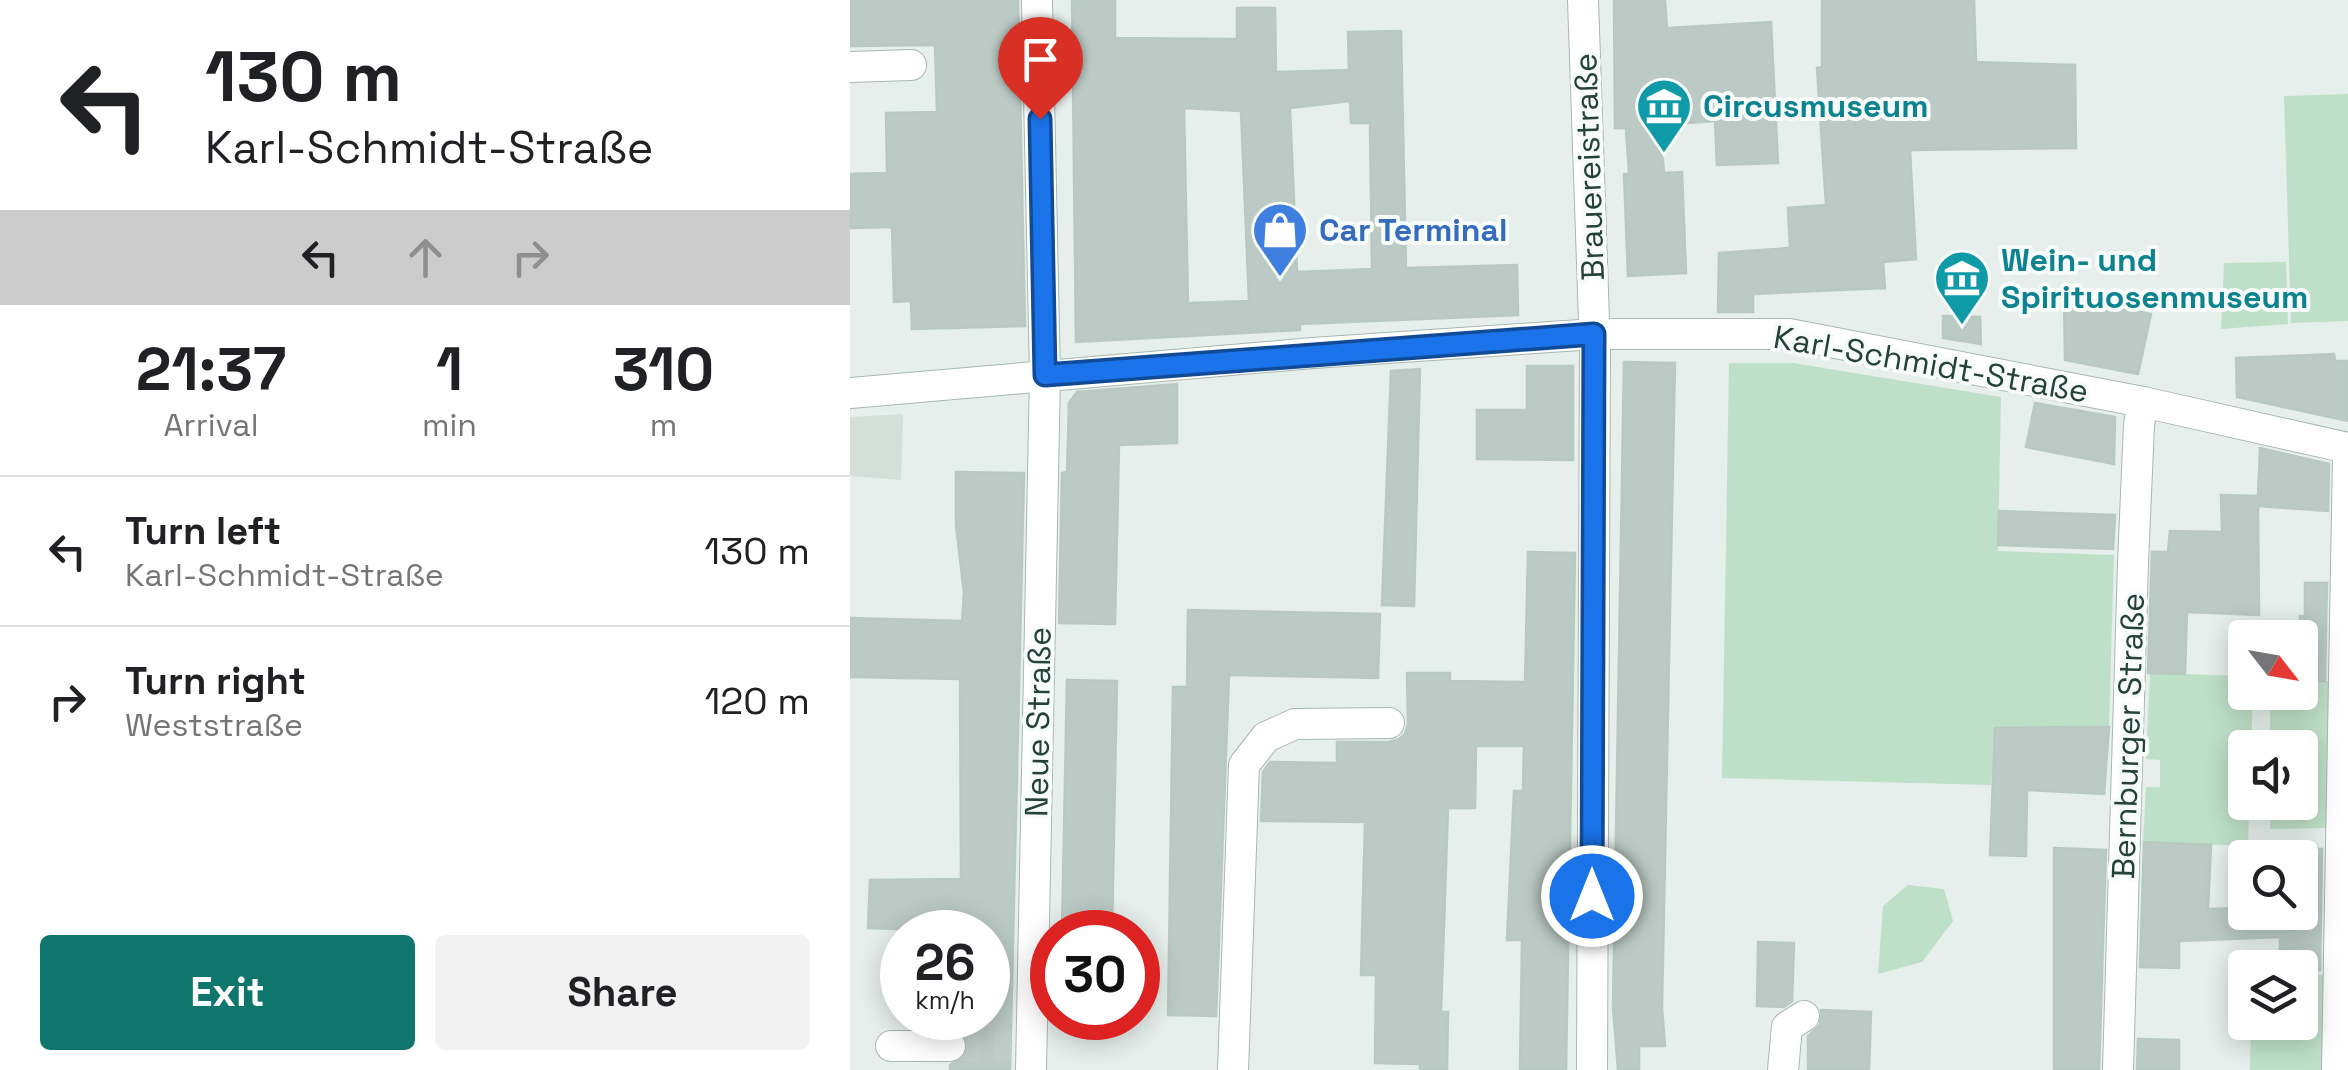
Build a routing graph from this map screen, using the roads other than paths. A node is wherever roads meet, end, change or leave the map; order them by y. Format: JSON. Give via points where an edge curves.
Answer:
{"nodes":[{"id":1,"x":1037,"y":0,"type":"edge"},
{"id":2,"x":1584,"y":0,"type":"edge"},
{"id":3,"x":911,"y":65,"type":"dead end"},
{"id":4,"x":850,"y":67,"type":"edge"},
{"id":5,"x":1594,"y":334,"type":"junction"},
{"id":6,"x":1045,"y":375,"type":"junction"},
{"id":7,"x":850,"y":392,"type":"edge"},
{"id":8,"x":2143,"y":402,"type":"junction"},
{"id":9,"x":2348,"y":448,"type":"edge"},
{"id":10,"x":2348,"y":456,"type":"edge"},
{"id":11,"x":1389,"y":723,"type":"dead end"},
{"id":12,"x":1804,"y":1016,"type":"dead end"},
{"id":13,"x":891,"y":1046,"type":"dead end"},
{"id":14,"x":950,"y":1046,"type":"tunnel mouth"},
{"id":15,"x":1025,"y":1054,"type":"edge"},
{"id":16,"x":1233,"y":1070,"type":"edge"},
{"id":17,"x":1592,"y":1070,"type":"edge"},
{"id":18,"x":1782,"y":1070,"type":"edge"},
{"id":19,"x":2118,"y":1070,"type":"edge"},
{"id":20,"x":2337,"y":1070,"type":"edge"}],
"edges":[{"from":1,"to":6,"type":"street","name":"Neue Straße"},
{"from":2,"to":5,"type":"street","name":"Brauereistraße"},
{"from":3,"to":4,"type":"street"},
{"from":5,"to":6,"type":"street","name":"Karl-Schmidt-Straße"},
{"from":5,"to":8,"type":"street","name":"Karl-Schmidt-Straße","via":[[1789,334]]},
{"from":5,"to":17,"type":"street","name":"Brauereistraße"},
{"from":6,"to":7,"type":"street","name":"Karl-Schmidt-Straße"},
{"from":6,"to":15,"type":"street","name":"Neue Straße"},
{"from":8,"to":9,"type":"street","name":"Karl-Schmidt-Straße"},
{"from":8,"to":19,"type":"street","name":"Bernburger Straße"},
{"from":10,"to":20,"type":"street"},
{"from":11,"to":16,"type":"street","via":[[1296,724],[1266,738],[1244,765]]},
{"from":12,"to":18,"type":"street","via":[[1787,1027]]},
{"from":13,"to":14,"type":"street"}]}
